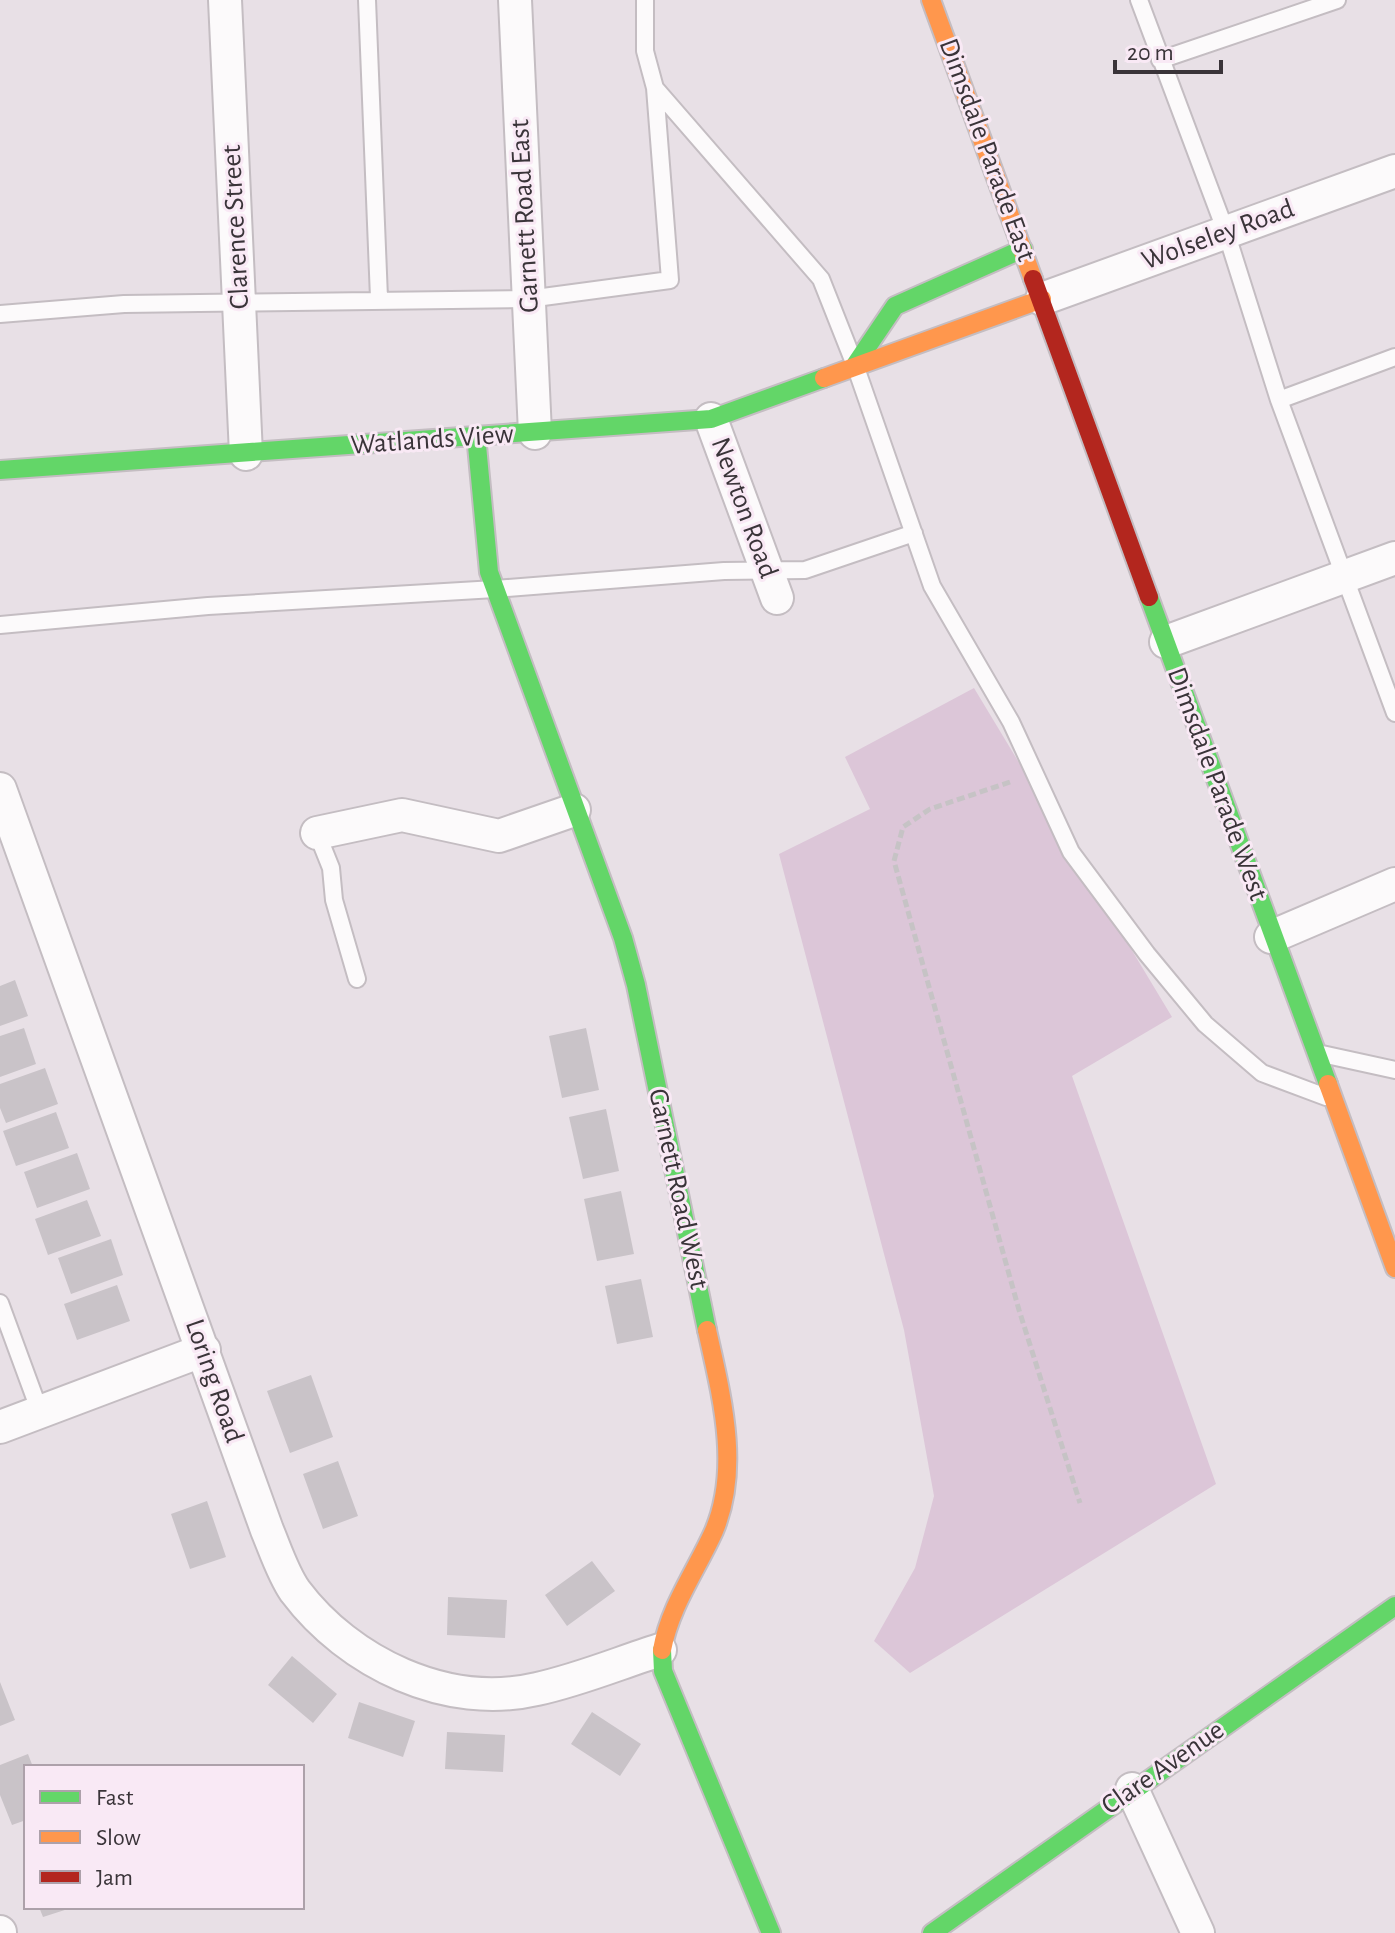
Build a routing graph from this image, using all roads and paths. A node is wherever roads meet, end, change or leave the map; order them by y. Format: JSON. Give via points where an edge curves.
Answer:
{"nodes":[{"id":1,"x":225,"y":0,"type":"edge"},
{"id":2,"x":367,"y":0,"type":"edge"},
{"id":3,"x":515,"y":0,"type":"edge"},
{"id":4,"x":645,"y":0,"type":"edge"},
{"id":5,"x":931,"y":0,"type":"edge"},
{"id":6,"x":1139,"y":0,"type":"edge"},
{"id":7,"x":1337,"y":0,"type":"edge"},
{"id":8,"x":1160,"y":60,"type":"junction"},
{"id":9,"x":655,"y":88,"type":"junction"},
{"id":10,"x":1395,"y":171,"type":"edge"},
{"id":11,"x":1226,"y":232,"type":"junction"},
{"id":12,"x":1023,"y":249,"type":"junction"},
{"id":13,"x":379,"y":298,"type":"junction"},
{"id":14,"x":528,"y":299,"type":"junction"},
{"id":15,"x":1042,"y":299,"type":"junction"},
{"id":16,"x":239,"y":305,"type":"junction"},
{"id":17,"x":0,"y":314,"type":"edge"},
{"id":18,"x":1395,"y":357,"type":"edge"},
{"id":19,"x":855,"y":365,"type":"junction"},
{"id":20,"x":1279,"y":400,"type":"junction"},
{"id":21,"x":711,"y":419,"type":"junction"},
{"id":22,"x":535,"y":433,"type":"junction"},
{"id":23,"x":476,"y":435,"type":"junction"},
{"id":24,"x":246,"y":454,"type":"junction"},
{"id":25,"x":0,"y":470,"type":"edge"},
{"id":26,"x":914,"y":533,"type":"junction"},
{"id":27,"x":1395,"y":558,"type":"edge"},
{"id":28,"x":1346,"y":578,"type":"junction"},
{"id":29,"x":772,"y":585,"type":"junction"},
{"id":30,"x":495,"y":589,"type":"junction"},
{"id":31,"x":0,"y":625,"type":"edge"},
{"id":32,"x":1166,"y":642,"type":"junction"},
{"id":33,"x":1395,"y":713,"type":"edge"},
{"id":34,"x":1038,"y":773,"type":"junction"},
{"id":35,"x":0,"y":789,"type":"edge"},
{"id":36,"x":574,"y":810,"type":"junction"},
{"id":37,"x":317,"y":833,"type":"joint"},
{"id":38,"x":1395,"y":884,"type":"edge"},
{"id":39,"x":1271,"y":937,"type":"junction"},
{"id":40,"x":357,"y":979,"type":"dead end"},
{"id":41,"x":1314,"y":1052,"type":"junction"},
{"id":42,"x":1395,"y":1070,"type":"edge"},
{"id":43,"x":1331,"y":1099,"type":"junction"},
{"id":44,"x":1395,"y":1268,"type":"edge"},
{"id":45,"x":0,"y":1303,"type":"edge"},
{"id":46,"x":204,"y":1350,"type":"junction"},
{"id":47,"x":40,"y":1412,"type":"junction"},
{"id":48,"x":0,"y":1427,"type":"edge"},
{"id":49,"x":1080,"y":1503,"type":"dead end"},
{"id":50,"x":1395,"y":1606,"type":"edge"},
{"id":51,"x":660,"y":1650,"type":"junction"},
{"id":52,"x":1132,"y":1789,"type":"junction"},
{"id":53,"x":771,"y":1933,"type":"edge"},
{"id":54,"x":932,"y":1933,"type":"edge"},
{"id":55,"x":1198,"y":1933,"type":"edge"}],
"edges":[{"from":1,"to":16,"type":"street","name":"Clarence Street"},
{"from":2,"to":13,"type":"lane"},
{"from":3,"to":14,"type":"street","name":"Garnett Road East"},
{"from":4,"to":9,"type":"lane","via":[[645,51]]},
{"from":5,"to":12,"type":"main road","name":"Dimsdale Parade East"},
{"from":6,"to":8,"type":"lane"},
{"from":7,"to":8,"type":"lane"},
{"from":8,"to":11,"type":"lane"},
{"from":9,"to":14,"type":"lane","via":[[670,280]]},
{"from":9,"to":19,"type":"lane","via":[[821,279]]},
{"from":10,"to":11,"type":"street","name":"Wolseley Road"},
{"from":11,"to":15,"type":"street","name":"Wolseley Road"},
{"from":11,"to":20,"type":"lane"},
{"from":12,"to":15,"type":"main road","name":"Dimsdale Parade East"},
{"from":12,"to":19,"type":"main road","via":[[895,306]]},
{"from":13,"to":14,"type":"lane"},
{"from":13,"to":16,"type":"lane"},
{"from":14,"to":22,"type":"street","name":"Garnett Road East"},
{"from":15,"to":19,"type":"main road","name":"Watlands View"},
{"from":15,"to":32,"type":"main road","name":"Dimsdale Parade West"},
{"from":16,"to":17,"type":"lane","via":[[124,304]]},
{"from":16,"to":24,"type":"street","name":"Clarence Street"},
{"from":18,"to":20,"type":"lane"},
{"from":19,"to":21,"type":"main road","name":"Watlands View"},
{"from":19,"to":26,"type":"lane"},
{"from":20,"to":28,"type":"lane"},
{"from":21,"to":22,"type":"main road","name":"Watlands View"},
{"from":21,"to":29,"type":"street","name":"Newton Road"},
{"from":22,"to":23,"type":"main road","name":"Watlands View"},
{"from":23,"to":24,"type":"main road","name":"Watlands View"},
{"from":23,"to":30,"type":"main road","name":"Garnett Road West"},
{"from":24,"to":25,"type":"main road","name":"Watlands View"},
{"from":26,"to":29,"type":"lane"},
{"from":26,"to":34,"type":"lane","via":[[932,586]]},
{"from":27,"to":28,"type":"street"},
{"from":28,"to":32,"type":"street"},
{"from":28,"to":33,"type":"lane"},
{"from":29,"to":30,"type":"lane","via":[[724,571]]},
{"from":30,"to":31,"type":"lane"},
{"from":30,"to":36,"type":"main road","name":"Garnett Road West"},
{"from":32,"to":39,"type":"main road","name":"Dimsdale Parade West"},
{"from":34,"to":43,"type":"lane","via":[[1071,852],[1205,1024],[1262,1073]]},
{"from":34,"to":49,"type":"path","via":[[930,809],[903,827],[894,861],[1019,1310]]},
{"from":35,"to":46,"type":"street","name":"Loring Road"},
{"from":36,"to":37,"type":"street","via":[[499,836],[402,815]]},
{"from":36,"to":51,"type":"main road","name":"Garnett Road West","via":[[636,985],[722,1401],[729,1458],[722,1507],[665,1628]]},
{"from":37,"to":40,"type":"lane","via":[[331,868],[334,900]]},
{"from":38,"to":39,"type":"street"},
{"from":39,"to":41,"type":"main road","name":"Dimsdale Parade West"},
{"from":41,"to":42,"type":"lane"},
{"from":41,"to":43,"type":"main road","name":"Dimsdale Parade West"},
{"from":43,"to":44,"type":"main road","name":"Dimsdale Parade West"},
{"from":45,"to":47,"type":"lane"},
{"from":46,"to":47,"type":"street"},
{"from":46,"to":51,"type":"street","name":"Loring Road","via":[[267,1530],[293,1588],[325,1625],[367,1658],[422,1683],[479,1694],[535,1690]]},
{"from":47,"to":48,"type":"street"},
{"from":50,"to":52,"type":"main road","name":"Clare Avenue"},
{"from":51,"to":53,"type":"main road","via":[[663,1671]]},
{"from":52,"to":54,"type":"main road","name":"Clare Avenue"},
{"from":52,"to":55,"type":"street"}]}
